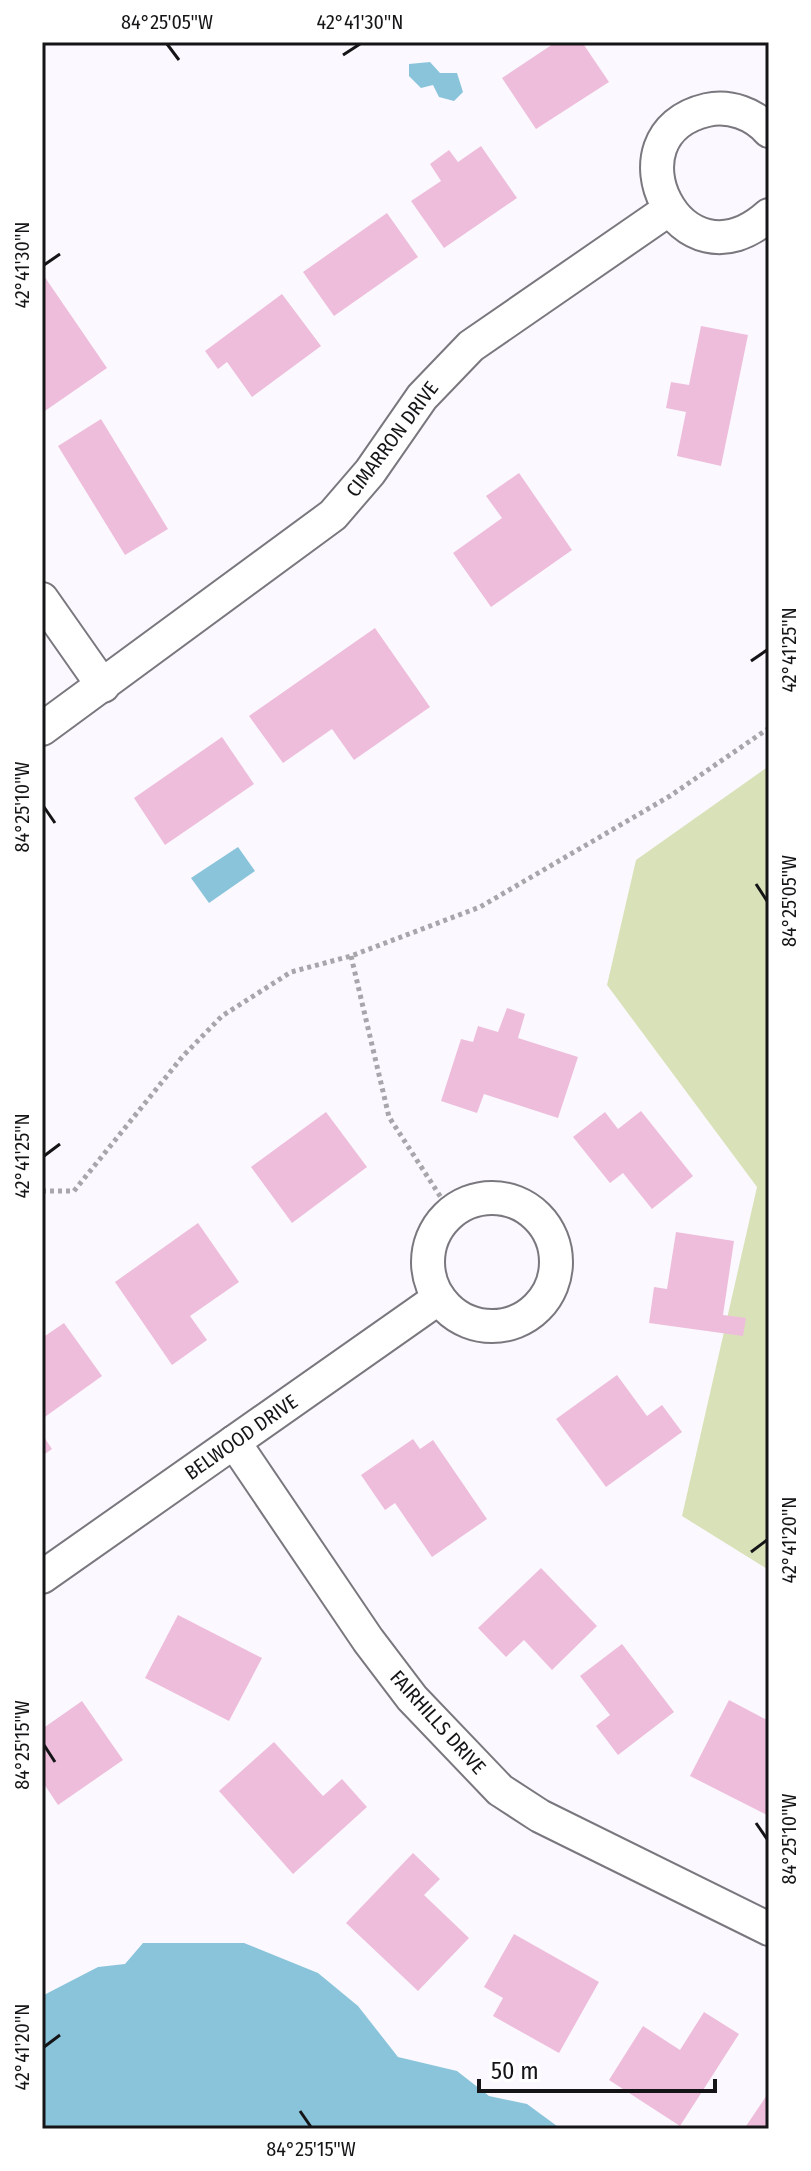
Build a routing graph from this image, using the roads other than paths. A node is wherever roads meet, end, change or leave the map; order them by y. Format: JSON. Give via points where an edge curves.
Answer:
{"nodes":[{"id":1,"x":769,"y":131,"type":"edge"},
{"id":2,"x":668,"y":210,"type":"junction"},
{"id":3,"x":769,"y":215,"type":"edge"},
{"id":4,"x":42,"y":599,"type":"edge"},
{"id":5,"x":103,"y":686,"type":"junction"},
{"id":6,"x":42,"y":729,"type":"edge"},
{"id":7,"x":439,"y":1298,"type":"junction"},
{"id":8,"x":234,"y":1442,"type":"junction"},
{"id":9,"x":42,"y":1577,"type":"edge"},
{"id":10,"x":769,"y":1929,"type":"edge"}],
"edges":[{"from":1,"to":2,"type":"street","via":[[732,109],[707,110],[684,120],[667,138],[658,162],[657,178]]},
{"from":2,"to":3,"type":"street","via":[[693,231],[726,237],[743,233]]},
{"from":2,"to":5,"type":"street","name":"CIMARRON DRIVE","via":[[471,346],[422,397],[333,515]]},
{"from":4,"to":5,"type":"street"},
{"from":5,"to":6,"type":"street","name":"CIMARRON DRIVE"},
{"from":7,"to":7,"type":"street","via":[[428,1266],[434,1234],[451,1213],[471,1201],[488,1198],[520,1204],[549,1233],[556,1273],[541,1303],[513,1322],[473,1322]]},
{"from":7,"to":8,"type":"street","name":"BELWOOD DRIVE"},
{"from":8,"to":9,"type":"street","name":"BELWOOD DRIVE"},
{"from":8,"to":10,"type":"street","name":"FAIRHILLS DRIVE","via":[[377,1652],[459,1751],[500,1790],[540,1816]]}]}
